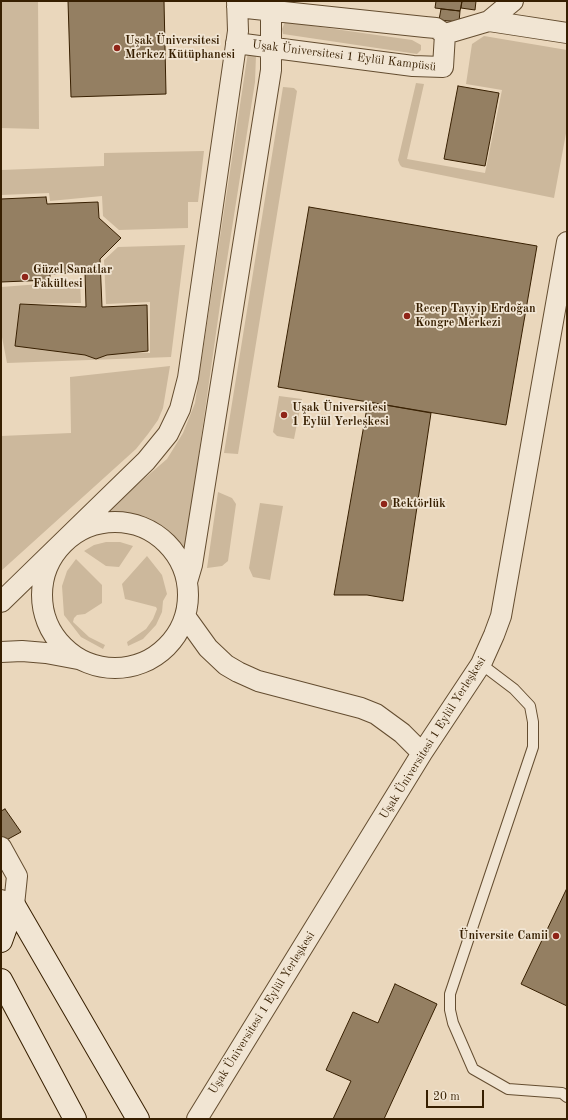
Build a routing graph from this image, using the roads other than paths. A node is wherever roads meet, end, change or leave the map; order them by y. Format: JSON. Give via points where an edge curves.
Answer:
{"nodes":[{"id":1,"x":513,"y":1,"type":"edge"},
{"id":2,"x":237,"y":4,"type":"edge"},
{"id":3,"x":271,"y":5,"type":"edge"},
{"id":4,"x":489,"y":22,"type":"junction"},
{"id":5,"x":567,"y":33,"type":"edge"},
{"id":6,"x":445,"y":34,"type":"junction"},
{"id":7,"x":236,"y":42,"type":"junction"},
{"id":8,"x":272,"y":48,"type":"junction"},
{"id":9,"x":567,"y":242,"type":"edge"},
{"id":10,"x":64,"y":543,"type":"junction"},
{"id":11,"x":187,"y":582,"type":"junction"},
{"id":12,"x":1,"y":602,"type":"edge"},
{"id":13,"x":185,"y":616,"type":"junction"},
{"id":14,"x":1,"y":652,"type":"edge"},
{"id":15,"x":81,"y":660,"type":"junction"},
{"id":16,"x":481,"y":664,"type":"junction"},
{"id":17,"x":422,"y":753,"type":"junction"},
{"id":18,"x":1,"y":846,"type":"edge"},
{"id":19,"x":5,"y":904,"type":"edge"},
{"id":20,"x":1,"y":941,"type":"edge"},
{"id":21,"x":1,"y":980,"type":"edge"},
{"id":22,"x":567,"y":1097,"type":"edge"},
{"id":23,"x":75,"y":1119,"type":"edge"},
{"id":24,"x":138,"y":1119,"type":"edge"},
{"id":25,"x":197,"y":1119,"type":"edge"}],
"edges":[{"from":1,"to":4,"type":"street"},
{"from":2,"to":3,"type":"street"},
{"from":2,"to":7,"type":"street"},
{"from":3,"to":6,"type":"street","via":[[436,28]]},
{"from":3,"to":8,"type":"street"},
{"from":4,"to":5,"type":"street"},
{"from":4,"to":6,"type":"street"},
{"from":6,"to":8,"type":"street","name":"Uşak Üniversitesi 1 Eylül Kampüsü","via":[[443,67],[413,66]]},
{"from":7,"to":8,"type":"street","name":"Uşak Üniversitesi 1 Eylül Kampüsü"},
{"from":7,"to":10,"type":"street","via":[[188,378],[180,409],[168,434],[146,461]]},
{"from":8,"to":11,"type":"street","via":[[270,77],[192,564]]},
{"from":9,"to":16,"type":"street","name":"Uşak Üniversitesi 1 Eylül Yerleşkesi","via":[[501,616]]},
{"from":10,"to":11,"type":"street","via":[[82,530],[104,523],[126,523],[148,530],[166,543],[180,561]]},
{"from":10,"to":12,"type":"street"},
{"from":10,"to":15,"type":"street","via":[[50,562],[43,584],[42,608],[51,630],[64,648]]},
{"from":11,"to":13,"type":"street"},
{"from":13,"to":15,"type":"street","via":[[175,636],[161,652],[142,663],[122,668],[111,659],[101,667]]},
{"from":13,"to":17,"type":"street","via":[[208,648],[226,665],[238,672],[258,681],[376,714],[402,733]]},
{"from":14,"to":15,"type":"street","via":[[46,653]]},
{"from":16,"to":17,"type":"street","name":"Uşak Üniversitesi 1 Eylül Yerleşkesi"},
{"from":16,"to":22,"type":"lane","via":[[514,689],[530,706],[533,747],[450,994],[450,1010],[473,1069],[508,1089],[562,1093]]},
{"from":17,"to":25,"type":"street","name":"Uşak Üniversitesi 1 Eylül Yerleşkesi"},
{"from":18,"to":19,"type":"street","via":[[17,876]]},
{"from":19,"to":20,"type":"street"},
{"from":19,"to":24,"type":"street"},
{"from":21,"to":23,"type":"street"}]}
